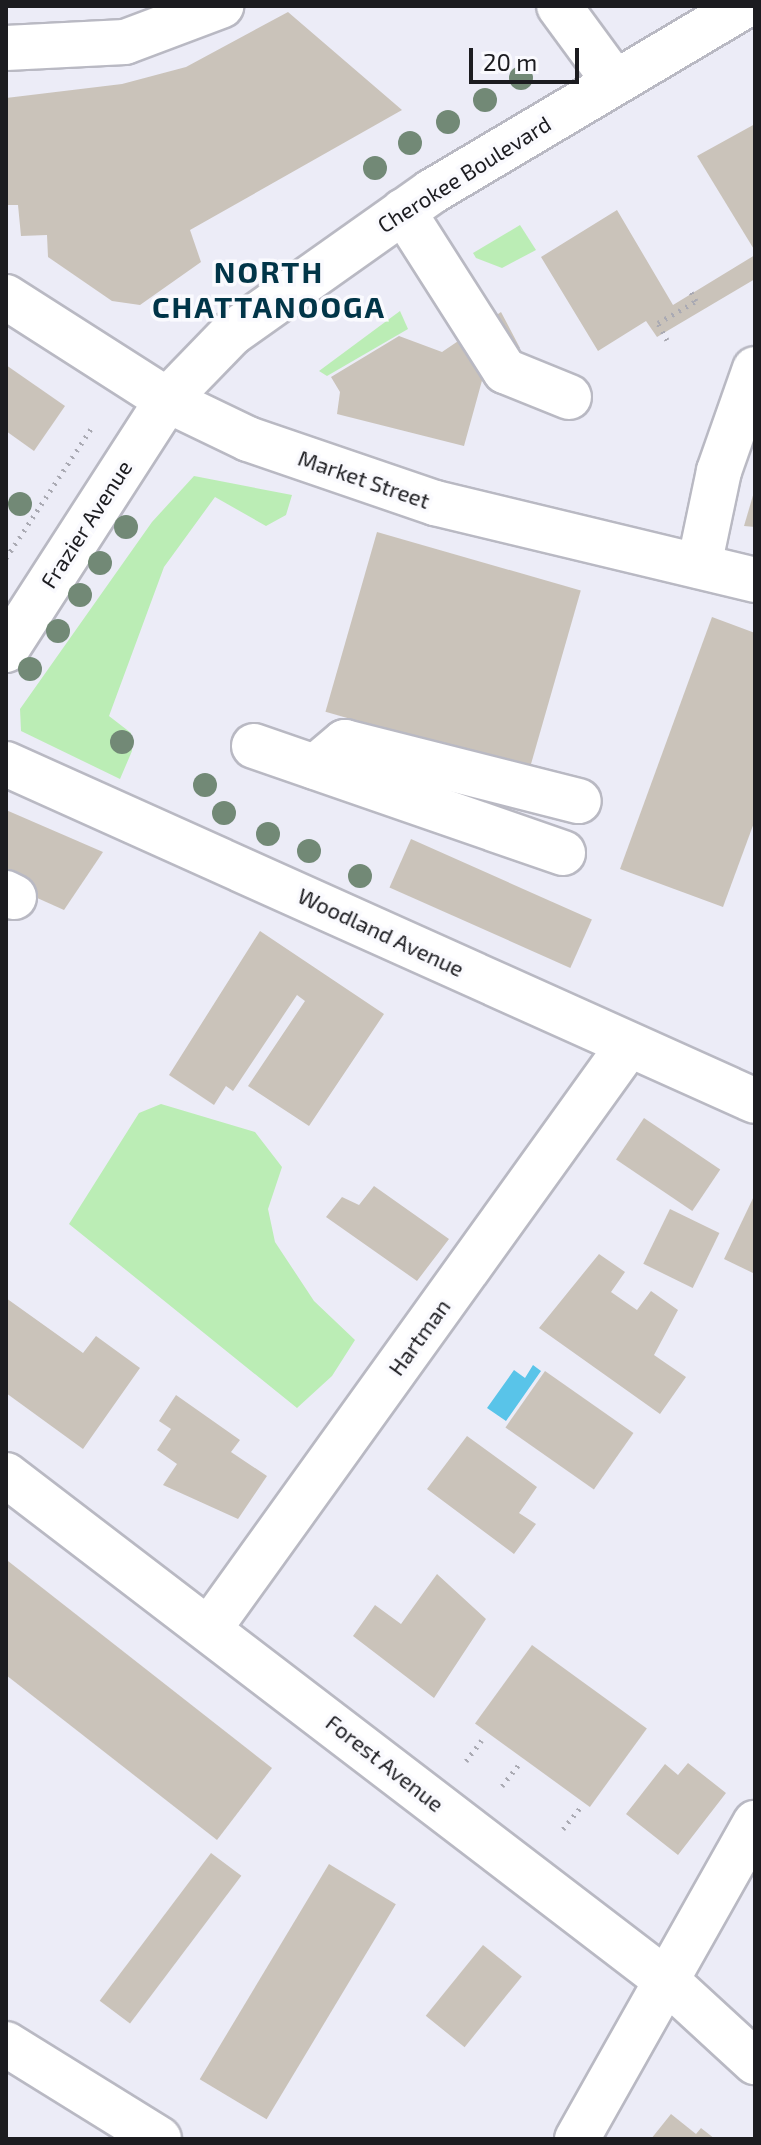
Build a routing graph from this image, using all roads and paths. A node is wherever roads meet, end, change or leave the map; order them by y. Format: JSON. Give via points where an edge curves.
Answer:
{"nodes":[{"id":1,"x":221,"y":6,"type":"edge"},
{"id":2,"x":559,"y":6,"type":"edge"},
{"id":3,"x":744,"y":6,"type":"edge"},
{"id":4,"x":6,"y":48,"type":"edge"},
{"id":5,"x":614,"y":81,"type":"junction"},
{"id":6,"x":403,"y":211,"type":"junction"},
{"id":7,"x":690,"y":290,"type":"dead end"},
{"id":8,"x":6,"y":297,"type":"edge"},
{"id":9,"x":667,"y":340,"type":"dead end"},
{"id":10,"x":755,"y":369,"type":"edge"},
{"id":11,"x":569,"y":397,"type":"dead end"},
{"id":12,"x":167,"y":400,"type":"junction"},
{"id":13,"x":92,"y":427,"type":"dead end"},
{"id":14,"x":6,"y":558,"type":"edge"},
{"id":15,"x":699,"y":566,"type":"junction"},
{"id":16,"x":755,"y":580,"type":"edge"},
{"id":17,"x":6,"y":650,"type":"edge"},
{"id":18,"x":254,"y":746,"type":"dead end"},
{"id":19,"x":6,"y":764,"type":"edge"},
{"id":20,"x":315,"y":767,"type":"junction"},
{"id":21,"x":579,"y":801,"type":"dead end"},
{"id":22,"x":563,"y":853,"type":"dead end"},
{"id":23,"x":628,"y":1046,"type":"junction"},
{"id":24,"x":755,"y":1101,"type":"edge"},
{"id":25,"x":6,"y":1475,"type":"edge"},
{"id":26,"x":209,"y":1629,"type":"junction"},
{"id":27,"x":482,"y":1740,"type":"dead end"},
{"id":28,"x":466,"y":1761,"type":"dead end"},
{"id":29,"x":519,"y":1764,"type":"dead end"},
{"id":30,"x":502,"y":1786,"type":"dead end"},
{"id":31,"x":580,"y":1808,"type":"dead end"},
{"id":32,"x":755,"y":1823,"type":"edge"},
{"id":33,"x":563,"y":1829,"type":"dead end"},
{"id":34,"x":667,"y":1981,"type":"junction"},
{"id":35,"x":6,"y":2044,"type":"edge"},
{"id":36,"x":755,"y":2062,"type":"edge"},
{"id":37,"x":159,"y":2139,"type":"edge"},
{"id":38,"x":577,"y":2139,"type":"edge"}],
"edges":[{"from":1,"to":4,"type":"street","via":[[125,42]]},
{"from":2,"to":5,"type":"street"},
{"from":3,"to":5,"type":"street","name":"Cherokee Boulevard"},
{"from":5,"to":6,"type":"street","name":"Cherokee Boulevard"},
{"from":6,"to":11,"type":"street","via":[[505,371]]},
{"from":6,"to":12,"type":"street","name":"Cherokee Boulevard","via":[[232,333]]},
{"from":7,"to":9,"type":"path","via":[[696,301],[658,323]]},
{"from":8,"to":12,"type":"street","name":"Market Street"},
{"from":10,"to":15,"type":"street","via":[[719,471]]},
{"from":12,"to":15,"type":"street","name":"Market Street","via":[[248,439],[435,503]]},
{"from":12,"to":17,"type":"street","name":"Frazier Avenue"},
{"from":13,"to":14,"type":"path"},
{"from":15,"to":16,"type":"street","name":"Market Street"},
{"from":18,"to":20,"type":"street"},
{"from":19,"to":23,"type":"street","name":"Woodland Avenue"},
{"from":20,"to":21,"type":"street","via":[[345,742]]},
{"from":20,"to":22,"type":"street"},
{"from":23,"to":24,"type":"street","name":"Woodland Avenue"},
{"from":23,"to":26,"type":"street","name":"Hartman"},
{"from":25,"to":26,"type":"street","name":"Forest Avenue"},
{"from":26,"to":34,"type":"street","name":"Forest Avenue"},
{"from":27,"to":28,"type":"path"},
{"from":29,"to":30,"type":"path"},
{"from":31,"to":33,"type":"path"},
{"from":32,"to":34,"type":"street"},
{"from":34,"to":36,"type":"street","name":"Forest Avenue"},
{"from":34,"to":38,"type":"street"},
{"from":35,"to":37,"type":"street"}]}
